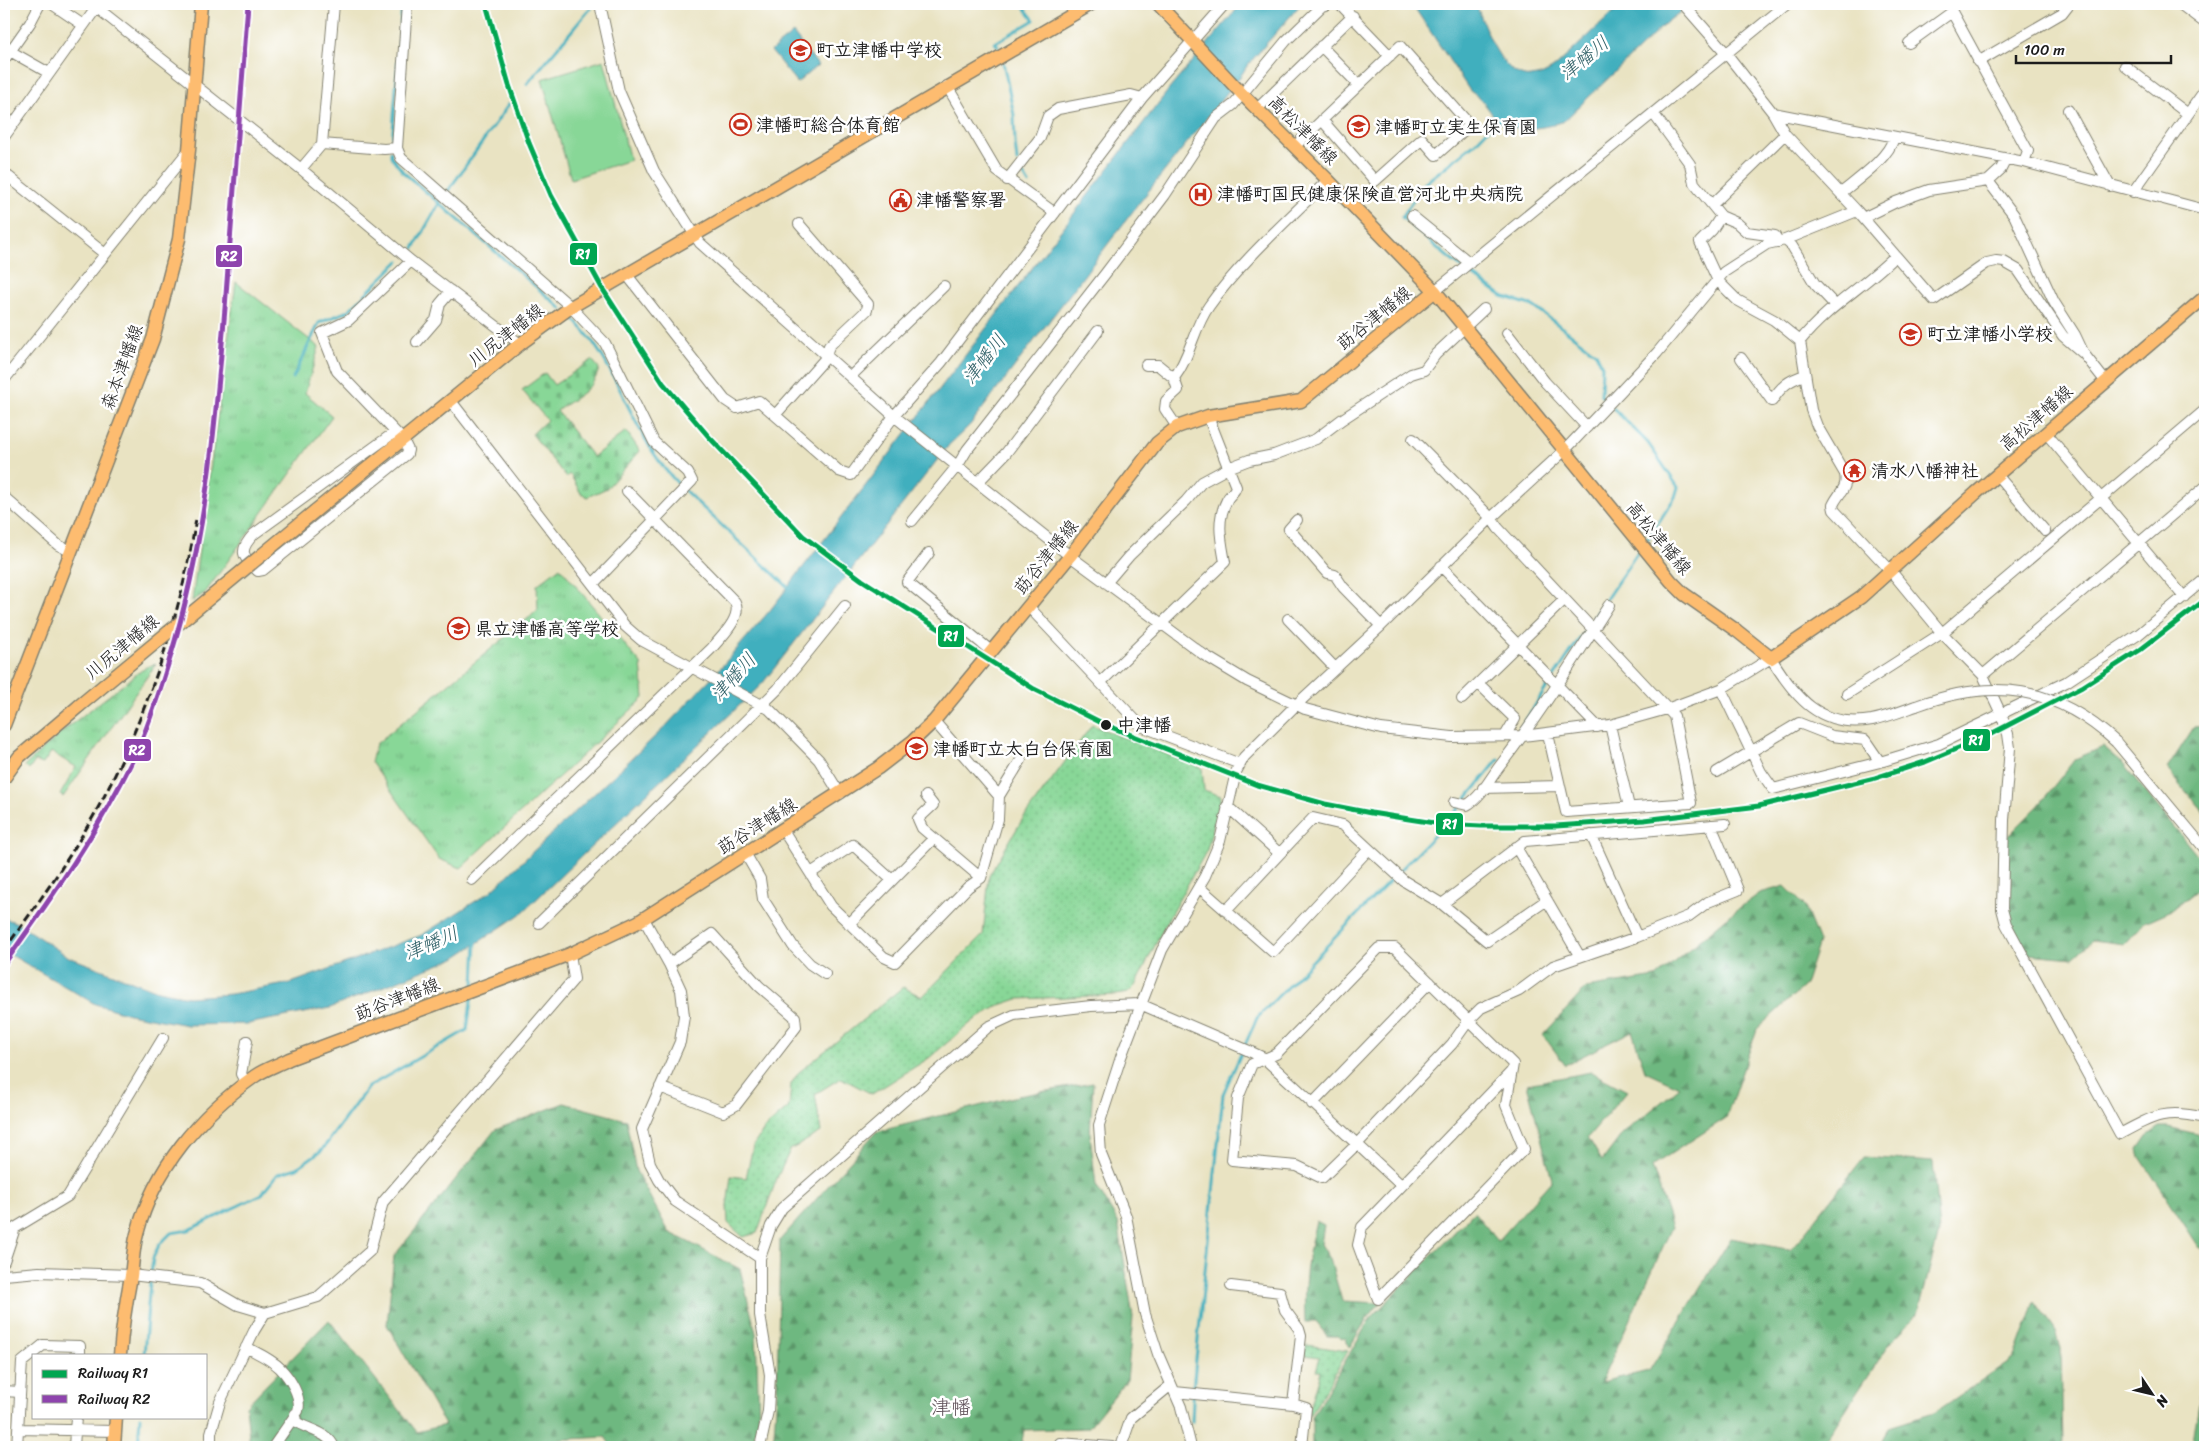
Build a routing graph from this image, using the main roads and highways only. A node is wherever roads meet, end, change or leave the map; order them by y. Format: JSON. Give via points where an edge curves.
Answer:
{"nodes":[{"id":1,"x":201,"y":4,"type":"edge"},
{"id":2,"x":1091,"y":4,"type":"edge"},
{"id":3,"x":1158,"y":4,"type":"edge"},
{"id":4,"x":1434,"y":292,"type":"junction"},
{"id":5,"x":2205,"y":297,"type":"edge"},
{"id":6,"x":4,"y":725,"type":"edge"},
{"id":7,"x":4,"y":778,"type":"edge"},
{"id":8,"x":120,"y":1354,"type":"edge"},
{"id":9,"x":116,"y":1418,"type":"edge"},
{"id":10,"x":114,"y":1447,"type":"edge"}],
"edges":[{"from":1,"to":6,"type":"main road","name":"森本津幡線","via":[[178,239],[153,339]]},
{"from":2,"to":7,"type":"main road","name":"川尻津幡線","bridge":true,"via":[[565,310],[451,401],[399,436],[315,511],[19,757]]},
{"from":3,"to":4,"type":"main road","name":"高松津幡線"},
{"from":4,"to":5,"type":"main road","name":"高松津幡線","via":[[1684,594],[1771,658],[1861,597],[1997,475]]},
{"from":4,"to":8,"type":"main road","name":"莇谷津幡線","via":[[1301,400],[1208,416],[1177,427],[1157,442],[1070,556],[934,721],[914,741],[840,794],[644,919],[570,954],[289,1059],[246,1083],[202,1120],[175,1151],[154,1188],[140,1225],[136,1276]]},
{"from":9,"to":10,"type":"main road"}]}
